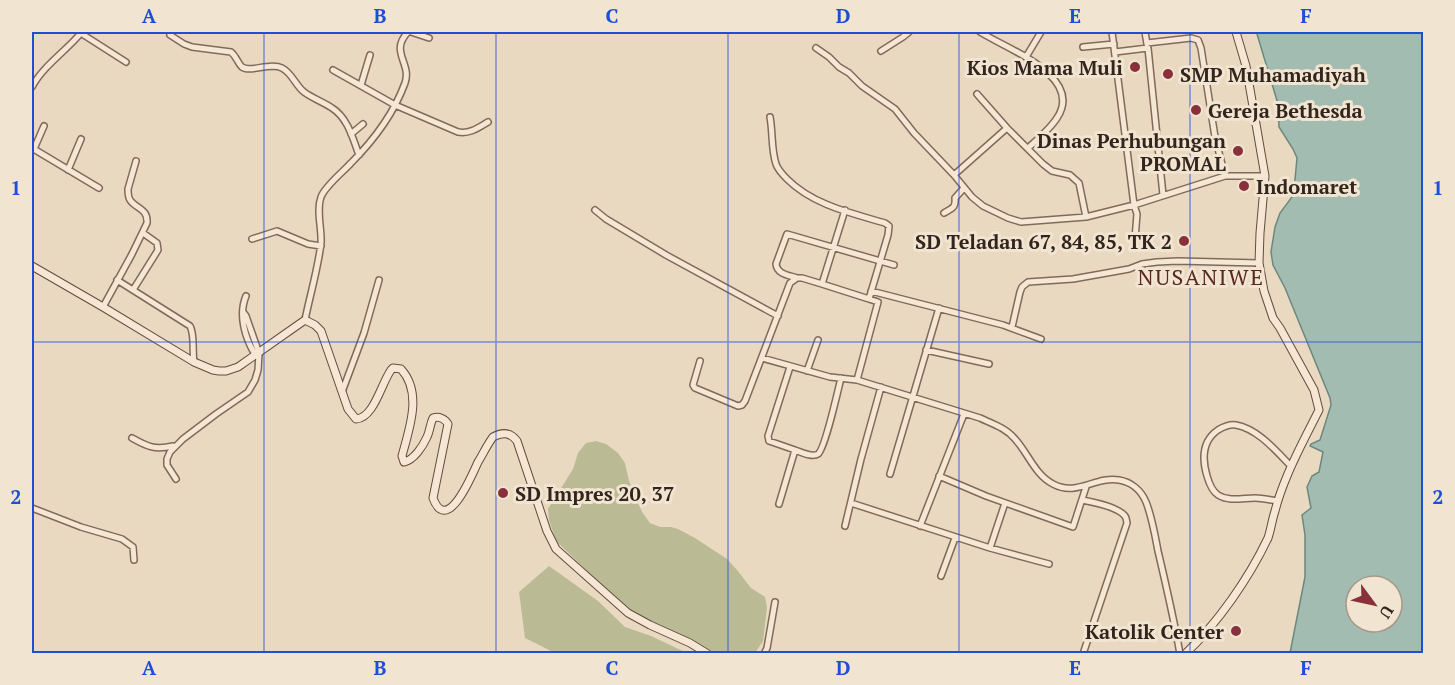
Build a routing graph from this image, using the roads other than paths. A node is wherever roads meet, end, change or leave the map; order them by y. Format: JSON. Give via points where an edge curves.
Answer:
{"nodes":[{"id":1,"x":80,"y":32,"type":"edge"},
{"id":2,"x":409,"y":32,"type":"edge"},
{"id":3,"x":909,"y":32,"type":"edge"},
{"id":4,"x":980,"y":32,"type":"edge"},
{"id":5,"x":1041,"y":32,"type":"edge"},
{"id":6,"x":1112,"y":32,"type":"edge"},
{"id":7,"x":1145,"y":32,"type":"edge"},
{"id":8,"x":1236,"y":32,"type":"edge"},
{"id":9,"x":170,"y":35,"type":"dead end"},
{"id":10,"x":429,"y":38,"type":"dead end"},
{"id":11,"x":1114,"y":44,"type":"junction"},
{"id":12,"x":1147,"y":46,"type":"junction"},
{"id":13,"x":1083,"y":47,"type":"dead end"},
{"id":14,"x":816,"y":48,"type":"dead end"},
{"id":15,"x":881,"y":51,"type":"dead end"},
{"id":16,"x":1115,"y":52,"type":"junction"},
{"id":17,"x":370,"y":56,"type":"dead end"},
{"id":18,"x":1026,"y":57,"type":"junction"},
{"id":19,"x":126,"y":62,"type":"dead end"},
{"id":20,"x":333,"y":70,"type":"dead end"},
{"id":21,"x":361,"y":85,"type":"junction"},
{"id":22,"x":32,"y":87,"type":"edge"},
{"id":23,"x":977,"y":94,"type":"dead end"},
{"id":24,"x":395,"y":105,"type":"junction"},
{"id":25,"x":770,"y":117,"type":"dead end"},
{"id":26,"x":488,"y":122,"type":"dead end"},
{"id":27,"x":363,"y":124,"type":"dead end"},
{"id":28,"x":44,"y":126,"type":"dead end"},
{"id":29,"x":1007,"y":128,"type":"junction"},
{"id":30,"x":351,"y":134,"type":"junction"},
{"id":31,"x":81,"y":139,"type":"dead end"},
{"id":32,"x":33,"y":148,"type":"edge"},
{"id":33,"x":1028,"y":148,"type":"junction"},
{"id":34,"x":359,"y":155,"type":"junction"},
{"id":35,"x":136,"y":161,"type":"dead end"},
{"id":36,"x":68,"y":170,"type":"junction"},
{"id":37,"x":954,"y":175,"type":"junction"},
{"id":38,"x":1226,"y":176,"type":"junction"},
{"id":39,"x":1265,"y":176,"type":"junction"},
{"id":40,"x":99,"y":188,"type":"dead end"},
{"id":41,"x":964,"y":188,"type":"junction"},
{"id":42,"x":1163,"y":195,"type":"junction"},
{"id":43,"x":1134,"y":205,"type":"junction"},
{"id":44,"x":595,"y":210,"type":"dead end"},
{"id":45,"x":844,"y":210,"type":"junction"},
{"id":46,"x":944,"y":213,"type":"dead end"},
{"id":47,"x":1086,"y":217,"type":"junction"},
{"id":48,"x":143,"y":233,"type":"junction"},
{"id":49,"x":252,"y":239,"type":"dead end"},
{"id":50,"x":1135,"y":239,"type":"dead end"},
{"id":51,"x":321,"y":246,"type":"junction"},
{"id":52,"x":833,"y":247,"type":"junction"},
{"id":53,"x":880,"y":261,"type":"junction"},
{"id":54,"x":1259,"y":263,"type":"junction"},
{"id":55,"x":894,"y":265,"type":"dead end"},
{"id":56,"x":32,"y":266,"type":"edge"},
{"id":57,"x":797,"y":278,"type":"junction"},
{"id":58,"x":379,"y":279,"type":"dead end"},
{"id":59,"x":117,"y":280,"type":"junction"},
{"id":60,"x":822,"y":284,"type":"junction"},
{"id":61,"x":134,"y":291,"type":"junction"},
{"id":62,"x":871,"y":291,"type":"junction"},
{"id":63,"x":881,"y":293,"type":"junction"},
{"id":64,"x":246,"y":296,"type":"dead end"},
{"id":65,"x":869,"y":299,"type":"junction"},
{"id":66,"x":879,"y":302,"type":"junction"},
{"id":67,"x":104,"y":307,"type":"junction"},
{"id":68,"x":939,"y":308,"type":"junction"},
{"id":69,"x":778,"y":316,"type":"junction"},
{"id":70,"x":304,"y":320,"type":"junction"},
{"id":71,"x":1012,"y":327,"type":"junction"},
{"id":72,"x":1041,"y":339,"type":"dead end"},
{"id":73,"x":818,"y":340,"type":"dead end"},
{"id":74,"x":926,"y":350,"type":"junction"},
{"id":75,"x":258,"y":355,"type":"junction"},
{"id":76,"x":762,"y":358,"type":"junction"},
{"id":77,"x":700,"y":361,"type":"dead end"},
{"id":78,"x":194,"y":362,"type":"junction"},
{"id":79,"x":989,"y":364,"type":"dead end"},
{"id":80,"x":790,"y":367,"type":"junction"},
{"id":81,"x":807,"y":371,"type":"junction"},
{"id":82,"x":841,"y":378,"type":"junction"},
{"id":83,"x":857,"y":380,"type":"junction"},
{"id":84,"x":881,"y":387,"type":"junction"},
{"id":85,"x":342,"y":392,"type":"junction"},
{"id":86,"x":912,"y":398,"type":"junction"},
{"id":87,"x":964,"y":414,"type":"junction"},
{"id":88,"x":132,"y":438,"type":"dead end"},
{"id":89,"x":175,"y":446,"type":"junction"},
{"id":90,"x":795,"y":450,"type":"junction"},
{"id":91,"x":1291,"y":466,"type":"junction"},
{"id":92,"x":890,"y":474,"type":"dead end"},
{"id":93,"x":939,"y":476,"type":"junction"},
{"id":94,"x":176,"y":480,"type":"dead end"},
{"id":95,"x":1086,"y":487,"type":"junction"},
{"id":96,"x":1082,"y":500,"type":"junction"},
{"id":97,"x":1278,"y":501,"type":"junction"},
{"id":98,"x":851,"y":503,"type":"junction"},
{"id":99,"x":1005,"y":503,"type":"junction"},
{"id":100,"x":779,"y":504,"type":"dead end"},
{"id":101,"x":32,"y":508,"type":"edge"},
{"id":102,"x":845,"y":526,"type":"dead end"},
{"id":103,"x":920,"y":526,"type":"junction"},
{"id":104,"x":955,"y":538,"type":"junction"},
{"id":105,"x":990,"y":548,"type":"junction"},
{"id":106,"x":134,"y":560,"type":"dead end"},
{"id":107,"x":1049,"y":564,"type":"dead end"},
{"id":108,"x":941,"y":576,"type":"dead end"},
{"id":109,"x":775,"y":602,"type":"dead end"},
{"id":110,"x":708,"y":654,"type":"edge"},
{"id":111,"x":764,"y":654,"type":"edge"},
{"id":112,"x":1083,"y":654,"type":"edge"},
{"id":113,"x":1180,"y":654,"type":"edge"},
{"id":114,"x":1185,"y":654,"type":"edge"}],
"edges":[{"from":1,"to":19,"type":"street"},
{"from":1,"to":22,"type":"street"},
{"from":2,"to":10,"type":"street"},
{"from":2,"to":24,"type":"street","via":[[399,51],[406,77]]},
{"from":3,"to":15,"type":"street"},
{"from":4,"to":18,"type":"street"},
{"from":5,"to":18,"type":"street"},
{"from":6,"to":11,"type":"street"},
{"from":7,"to":12,"type":"street"},
{"from":8,"to":39,"type":"street"},
{"from":9,"to":30,"type":"street","via":[[192,47],[231,52],[240,66],[246,68],[282,68],[304,92],[339,113]]},
{"from":11,"to":13,"type":"street"},
{"from":11,"to":16,"type":"street"},
{"from":12,"to":16,"type":"street"},
{"from":12,"to":38,"type":"street","via":[[1198,40]]},
{"from":12,"to":42,"type":"street"},
{"from":14,"to":37,"type":"street","via":[[895,109]]},
{"from":16,"to":43,"type":"street"},
{"from":17,"to":21,"type":"street"},
{"from":18,"to":33,"type":"street","via":[[1052,77],[1064,102],[1058,118]]},
{"from":20,"to":21,"type":"street"},
{"from":21,"to":24,"type":"street"},
{"from":23,"to":29,"type":"street"},
{"from":24,"to":26,"type":"street","via":[[462,133]]},
{"from":24,"to":34,"type":"street"},
{"from":25,"to":45,"type":"street","via":[[773,152],[781,173],[807,196]]},
{"from":27,"to":30,"type":"street"},
{"from":28,"to":32,"type":"street"},
{"from":29,"to":33,"type":"street"},
{"from":29,"to":37,"type":"street"},
{"from":30,"to":34,"type":"street"},
{"from":31,"to":36,"type":"street"},
{"from":32,"to":36,"type":"street"},
{"from":33,"to":47,"type":"street","via":[[1052,171],[1079,183]]},
{"from":34,"to":51,"type":"street","via":[[321,195]]},
{"from":35,"to":48,"type":"street","via":[[128,194],[148,217]]},
{"from":36,"to":40,"type":"street"},
{"from":37,"to":41,"type":"street"},
{"from":38,"to":39,"type":"street"},
{"from":38,"to":42,"type":"street"},
{"from":39,"to":54,"type":"street"},
{"from":41,"to":46,"type":"street","via":[[955,198],[954,207]]},
{"from":41,"to":47,"type":"street","via":[[984,206],[1015,221]]},
{"from":42,"to":43,"type":"street"},
{"from":43,"to":47,"type":"street"},
{"from":43,"to":50,"type":"street"},
{"from":44,"to":69,"type":"street","via":[[666,255]]},
{"from":45,"to":52,"type":"street"},
{"from":45,"to":53,"type":"street","via":[[889,226]]},
{"from":48,"to":59,"type":"street"},
{"from":48,"to":61,"type":"street","via":[[157,243],[158,250]]},
{"from":49,"to":51,"type":"street","via":[[277,231]]},
{"from":51,"to":70,"type":"street"},
{"from":52,"to":53,"type":"street"},
{"from":52,"to":57,"type":"street","via":[[787,234],[777,269]]},
{"from":52,"to":60,"type":"street"},
{"from":53,"to":55,"type":"street"},
{"from":53,"to":62,"type":"street"},
{"from":54,"to":71,"type":"street","via":[[1157,262],[1073,279],[1028,282],[1020,292]]},
{"from":54,"to":91,"type":"street","via":[[1273,318],[1314,390],[1319,410]]},
{"from":56,"to":67,"type":"street"},
{"from":57,"to":60,"type":"street"},
{"from":57,"to":69,"type":"street","via":[[790,283]]},
{"from":58,"to":85,"type":"street"},
{"from":59,"to":61,"type":"street"},
{"from":59,"to":67,"type":"street"},
{"from":60,"to":65,"type":"street"},
{"from":61,"to":78,"type":"street","via":[[190,326]]},
{"from":62,"to":63,"type":"street"},
{"from":62,"to":65,"type":"street"},
{"from":63,"to":66,"type":"street"},
{"from":63,"to":68,"type":"street"},
{"from":64,"to":75,"type":"street","via":[[243,312]]},
{"from":65,"to":66,"type":"street"},
{"from":66,"to":83,"type":"street"},
{"from":67,"to":78,"type":"street"},
{"from":68,"to":71,"type":"street"},
{"from":68,"to":74,"type":"street"},
{"from":69,"to":76,"type":"street"},
{"from":70,"to":75,"type":"street"},
{"from":70,"to":85,"type":"street","via":[[321,331]]},
{"from":71,"to":72,"type":"street"},
{"from":73,"to":81,"type":"street"},
{"from":74,"to":79,"type":"street"},
{"from":74,"to":86,"type":"street"},
{"from":75,"to":78,"type":"street","via":[[226,371]]},
{"from":75,"to":89,"type":"street","via":[[258,370],[248,392]]},
{"from":76,"to":77,"type":"street","via":[[744,401],[738,406],[695,388]]},
{"from":76,"to":80,"type":"street"},
{"from":80,"to":81,"type":"street"},
{"from":80,"to":90,"type":"street","via":[[768,438]]},
{"from":81,"to":82,"type":"street"},
{"from":82,"to":83,"type":"street"},
{"from":82,"to":90,"type":"street","via":[[819,453],[812,456]]},
{"from":83,"to":84,"type":"street"},
{"from":84,"to":86,"type":"street"},
{"from":84,"to":98,"type":"street"},
{"from":85,"to":110,"type":"street","via":[[348,409],[359,420],[370,411],[391,370],[403,370],[411,387],[413,408],[402,460],[411,460],[423,444],[433,418],[439,417],[448,424],[433,498],[442,510],[458,500],[493,437],[502,433],[512,435],[556,549],[628,613]]},
{"from":86,"to":87,"type":"street"},
{"from":86,"to":92,"type":"street"},
{"from":87,"to":93,"type":"street"},
{"from":87,"to":95,"type":"street","via":[[1008,432],[1046,480],[1064,488]]},
{"from":88,"to":89,"type":"street","via":[[156,449]]},
{"from":89,"to":94,"type":"street","via":[[167,465]]},
{"from":90,"to":100,"type":"street"},
{"from":91,"to":97,"type":"street"},
{"from":91,"to":97,"type":"street","via":[[1261,437],[1238,426],[1221,428],[1205,445],[1203,459],[1214,492],[1232,499]]},
{"from":93,"to":99,"type":"street"},
{"from":93,"to":103,"type":"street"},
{"from":95,"to":96,"type":"street"},
{"from":95,"to":113,"type":"street","via":[[1107,479],[1121,480],[1142,494]]},
{"from":96,"to":99,"type":"street","via":[[1073,527]]},
{"from":96,"to":112,"type":"street","via":[[1117,511],[1126,518]]},
{"from":97,"to":114,"type":"street","via":[[1269,535],[1246,576],[1213,625]]},
{"from":98,"to":102,"type":"street"},
{"from":98,"to":103,"type":"street"},
{"from":99,"to":105,"type":"street"},
{"from":101,"to":106,"type":"street","via":[[122,539],[133,547]]},
{"from":103,"to":104,"type":"street"},
{"from":104,"to":105,"type":"street"},
{"from":104,"to":108,"type":"street"},
{"from":105,"to":107,"type":"street"},
{"from":109,"to":111,"type":"street"}]}
